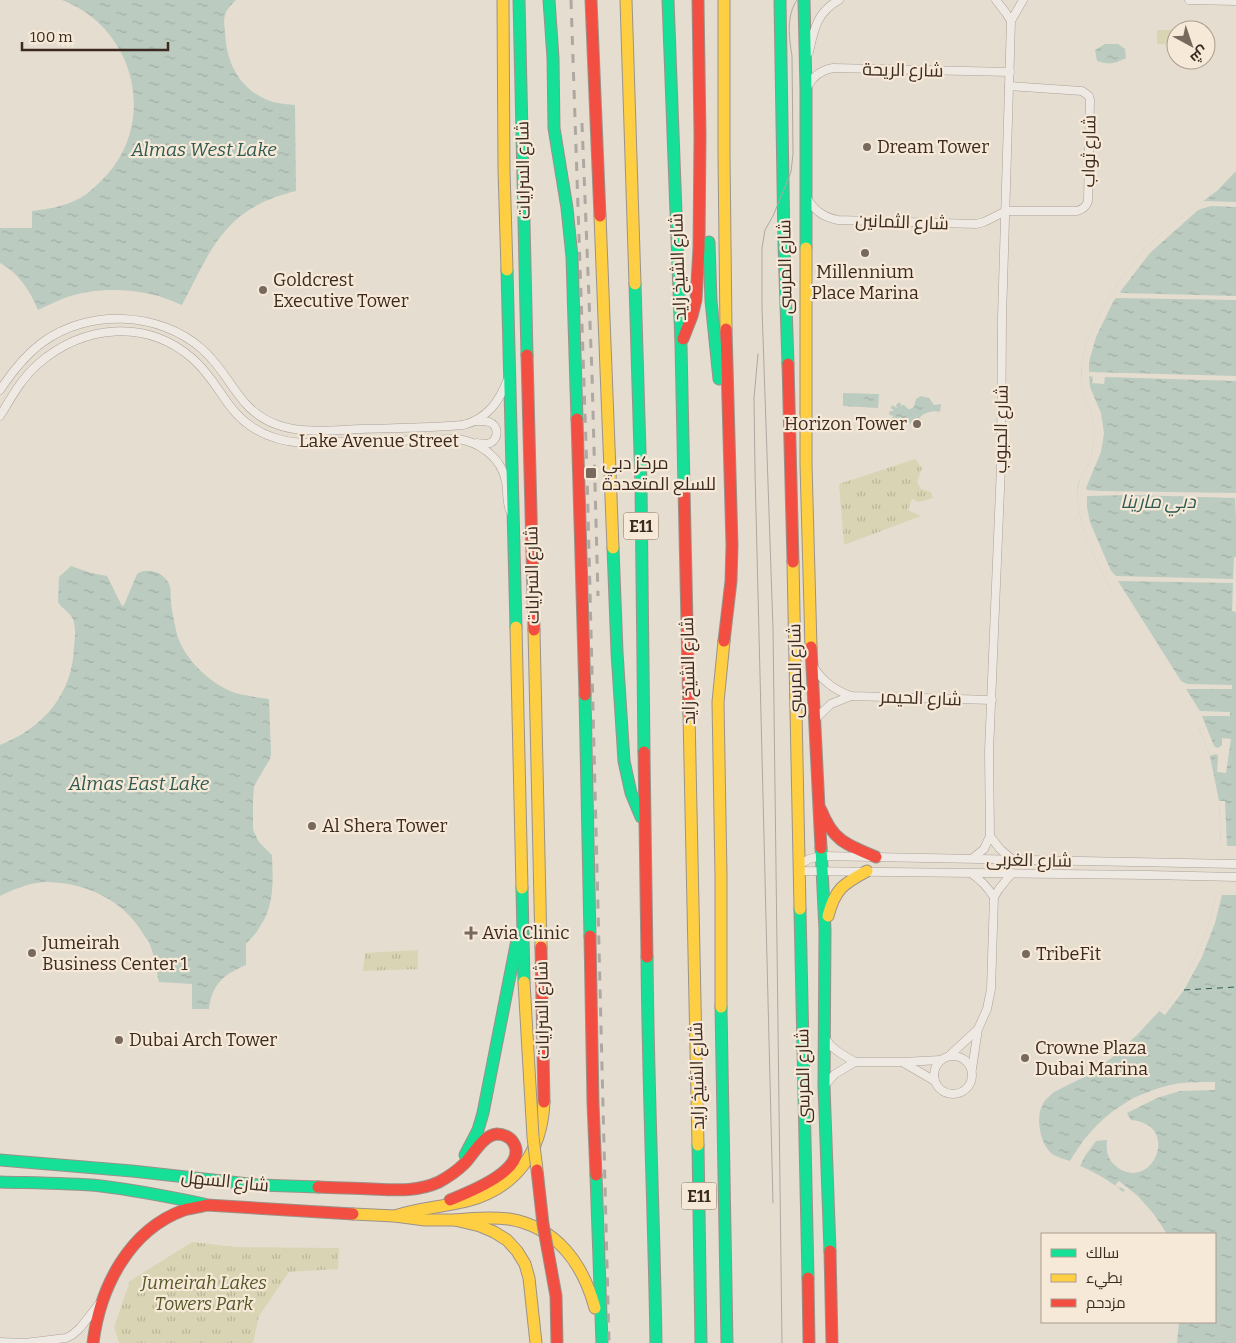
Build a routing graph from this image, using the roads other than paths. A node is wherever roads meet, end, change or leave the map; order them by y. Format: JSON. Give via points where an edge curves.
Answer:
{"nodes":[{"id":1,"x":503,"y":0,"type":"edge"},
{"id":2,"x":519,"y":0,"type":"edge"},
{"id":3,"x":549,"y":0,"type":"edge"},
{"id":4,"x":591,"y":0,"type":"edge"},
{"id":5,"x":626,"y":0,"type":"edge"},
{"id":6,"x":668,"y":0,"type":"edge"},
{"id":7,"x":698,"y":0,"type":"edge"},
{"id":8,"x":724,"y":0,"type":"edge"},
{"id":9,"x":780,"y":0,"type":"edge"},
{"id":10,"x":804,"y":0,"type":"edge"},
{"id":11,"x":839,"y":0,"type":"edge"},
{"id":12,"x":996,"y":0,"type":"edge"},
{"id":13,"x":1023,"y":0,"type":"edge"},
{"id":14,"x":1189,"y":0,"type":"edge"},
{"id":15,"x":1236,"y":1,"type":"edge"},
{"id":16,"x":1011,"y":21,"type":"junction"},
{"id":17,"x":503,"y":38,"type":"junction"},
{"id":18,"x":520,"y":38,"type":"junction"},
{"id":19,"x":805,"y":66,"type":"junction"},
{"id":20,"x":1010,"y":72,"type":"junction"},
{"id":21,"x":1009,"y":86,"type":"junction"},
{"id":22,"x":806,"y":89,"type":"junction"},
{"id":23,"x":700,"y":135,"type":"junction"},
{"id":24,"x":806,"y":196,"type":"junction"},
{"id":25,"x":1006,"y":211,"type":"junction"},
{"id":26,"x":681,"y":345,"type":"junction"},
{"id":27,"x":511,"y":371,"type":"junction"},
{"id":28,"x":0,"y":390,"type":"edge"},
{"id":29,"x":0,"y":416,"type":"edge"},
{"id":30,"x":728,"y":416,"type":"junction"},
{"id":31,"x":476,"y":421,"type":"junction"},
{"id":32,"x":475,"y":443,"type":"junction"},
{"id":33,"x":514,"y":517,"type":"junction"},
{"id":34,"x":532,"y":576,"type":"junction"},
{"id":35,"x":515,"y":577,"type":"junction"},
{"id":36,"x":812,"y":664,"type":"junction"},
{"id":37,"x":851,"y":696,"type":"junction"},
{"id":38,"x":992,"y":700,"type":"junction"},
{"id":39,"x":815,"y":720,"type":"junction"},
{"id":40,"x":819,"y":807,"type":"junction"},
{"id":41,"x":644,"y":823,"type":"junction"},
{"id":42,"x":990,"y":836,"type":"junction"},
{"id":43,"x":822,"y":856,"type":"junction"},
{"id":44,"x":876,"y":857,"type":"junction"},
{"id":45,"x":973,"y":858,"type":"junction"},
{"id":46,"x":1013,"y":860,"type":"junction"},
{"id":47,"x":1236,"y":864,"type":"edge"},
{"id":48,"x":799,"y":868,"type":"junction"},
{"id":49,"x":822,"y":871,"type":"junction"},
{"id":50,"x":867,"y":871,"type":"junction"},
{"id":51,"x":971,"y":873,"type":"junction"},
{"id":52,"x":1012,"y":873,"type":"junction"},
{"id":53,"x":1236,"y":877,"type":"edge"},
{"id":54,"x":994,"y":897,"type":"junction"},
{"id":55,"x":523,"y":912,"type":"junction"},
{"id":56,"x":825,"y":930,"type":"junction"},
{"id":57,"x":978,"y":1029,"type":"junction"},
{"id":58,"x":824,"y":1036,"type":"junction"},
{"id":59,"x":949,"y":1056,"type":"junction"},
{"id":60,"x":941,"y":1060,"type":"junction"},
{"id":61,"x":855,"y":1062,"type":"junction"},
{"id":62,"x":902,"y":1062,"type":"junction"},
{"id":63,"x":972,"y":1069,"type":"junction"},
{"id":64,"x":935,"y":1081,"type":"junction"},
{"id":65,"x":824,"y":1086,"type":"junction"},
{"id":66,"x":0,"y":1160,"type":"edge"},
{"id":67,"x":448,"y":1177,"type":"junction"},
{"id":68,"x":0,"y":1182,"type":"edge"},
{"id":69,"x":207,"y":1205,"type":"junction"},
{"id":70,"x":438,"y":1206,"type":"junction"},
{"id":71,"x":395,"y":1216,"type":"junction"},
{"id":72,"x":455,"y":1220,"type":"junction"},
{"id":73,"x":105,"y":1294,"type":"junction"},
{"id":74,"x":0,"y":1342,"type":"edge"},
{"id":75,"x":25,"y":1343,"type":"edge"},
{"id":76,"x":93,"y":1343,"type":"edge"},
{"id":77,"x":536,"y":1343,"type":"edge"},
{"id":78,"x":557,"y":1343,"type":"edge"},
{"id":79,"x":602,"y":1343,"type":"edge"},
{"id":80,"x":656,"y":1343,"type":"edge"},
{"id":81,"x":701,"y":1343,"type":"edge"},
{"id":82,"x":727,"y":1343,"type":"edge"},
{"id":83,"x":810,"y":1343,"type":"edge"},
{"id":84,"x":832,"y":1343,"type":"edge"}],
"edges":[{"from":1,"to":17,"type":"main road","name":"شارع السرايات"},
{"from":2,"to":18,"type":"main road","name":"شارع السرايات"},
{"from":3,"to":79,"type":"main road","via":[[554,128],[572,258]]},
{"from":4,"to":41,"type":"main road","via":[[618,672],[624,761]]},
{"from":5,"to":41,"type":"main road","number":"E11","via":[[641,486]]},
{"from":6,"to":26,"type":"main road","name":"شارع الشيخ زايد","number":"E11"},
{"from":7,"to":23,"type":"main road"},
{"from":8,"to":30,"type":"main road"},
{"from":9,"to":48,"type":"main road","name":"شارع المرسى"},
{"from":10,"to":19,"type":"main road","name":"شارع المرسى"},
{"from":11,"to":19,"type":"street","via":[[818,19]]},
{"from":12,"to":16,"type":"street"},
{"from":13,"to":16,"type":"street","name":"شارع الحبوب"},
{"from":14,"to":15,"type":"street"},
{"from":16,"to":20,"type":"street","name":"شارع الحبوب"},
{"from":17,"to":18,"type":"main road"},
{"from":17,"to":27,"type":"main road","name":"شارع السرايات"},
{"from":18,"to":34,"type":"main road","name":"شارع السرايات"},
{"from":19,"to":22,"type":"main road","name":"شارع المرسى"},
{"from":20,"to":21,"type":"street","name":"شارع الحبوب"},
{"from":20,"to":22,"type":"street","name":"شارع الريحة","via":[[834,68],[816,75]]},
{"from":21,"to":25,"type":"street","name":"شارع الحبوب"},
{"from":21,"to":25,"type":"street","name":"شارع ثواب","via":[[1082,90],[1089,96],[1090,120],[1088,201],[1084,208],[1077,211]]},
{"from":22,"to":24,"type":"main road","name":"شارع المرسى"},
{"from":23,"to":26,"type":"main road","via":[[696,300]]},
{"from":23,"to":30,"type":"main road","via":[[708,204],[712,319],[720,386]]},
{"from":24,"to":25,"type":"street","name":"شارع الثمانين","via":[[818,212],[838,220],[976,224]]},
{"from":24,"to":36,"type":"main road","name":"شارع المرسى","via":[[806,464]]},
{"from":25,"to":38,"type":"street","name":"شارع الحبوب"},
{"from":26,"to":81,"type":"main road","name":"شارع الشيخ زايد","number":"E11"},
{"from":27,"to":31,"type":"street","name":"Lake Avenue Street","via":[[500,398]]},
{"from":27,"to":33,"type":"main road","name":"شارع السرايات"},
{"from":28,"to":31,"type":"street","name":"Lake Avenue Street","via":[[27,355],[63,331],[83,323],[127,319],[159,325],[188,338],[212,359],[247,407],[279,426],[321,430],[456,426]]},
{"from":29,"to":32,"type":"street","name":"Lake Avenue Street","via":[[23,380],[52,353],[88,336],[125,330],[168,342],[186,354],[202,368],[239,416],[274,438],[302,443],[456,439]]},
{"from":30,"to":82,"type":"main road","via":[[732,565],[718,702]]},
{"from":31,"to":32,"type":"street","name":"Lake Avenue Street","via":[[493,424],[497,434],[491,443]]},
{"from":32,"to":33,"type":"street","name":"Lake Avenue Street","via":[[501,468],[508,506]]},
{"from":33,"to":35,"type":"main road","name":"شارع السرايات"},
{"from":34,"to":35,"type":"main road"},
{"from":34,"to":70,"type":"main road","name":"شارع السرايات","via":[[543,1120],[532,1152],[511,1179],[482,1197]]},
{"from":35,"to":55,"type":"main road","name":"شارع السرايات"},
{"from":36,"to":37,"type":"street","name":"شارع الحيمر","via":[[829,685]]},
{"from":36,"to":39,"type":"main road","name":"شارع المرسى"},
{"from":37,"to":38,"type":"street","name":"شارع الحيمر"},
{"from":37,"to":39,"type":"street","name":"شارع الحيمر","via":[[831,704]]},
{"from":38,"to":42,"type":"street","name":"شارع الحبوب"},
{"from":39,"to":40,"type":"main road","name":"شارع المرسى"},
{"from":40,"to":43,"type":"main road","name":"شارع المرسى"},
{"from":40,"to":44,"type":"main road","via":[[838,838]]},
{"from":41,"to":80,"type":"main road","number":"E11"},
{"from":42,"to":45,"type":"street","via":[[984,849]]},
{"from":42,"to":46,"type":"street"},
{"from":43,"to":44,"type":"street","name":"شارع الغربى"},
{"from":43,"to":48,"type":"street","name":"شارع الغربى","via":[[809,859]]},
{"from":43,"to":49,"type":"main road"},
{"from":44,"to":45,"type":"street","name":"شارع الغربى"},
{"from":45,"to":46,"type":"street","name":"شارع الغربى"},
{"from":46,"to":47,"type":"street","name":"شارع الغربى"},
{"from":48,"to":49,"type":"street","name":"شارع الغربى"},
{"from":48,"to":83,"type":"main road","name":"شارع المرسى"},
{"from":49,"to":50,"type":"street","name":"شارع الغربى"},
{"from":49,"to":56,"type":"main road","name":"شارع المرسى"},
{"from":50,"to":51,"type":"street","name":"شارع الغربى"},
{"from":50,"to":56,"type":"main road","via":[[838,889]]},
{"from":51,"to":52,"type":"street","name":"شارع الغربى"},
{"from":51,"to":54,"type":"street"},
{"from":52,"to":53,"type":"street","name":"شارع الغربى"},
{"from":52,"to":54,"type":"street"},
{"from":54,"to":57,"type":"street","via":[[991,989]]},
{"from":55,"to":67,"type":"main road","name":"شارع السرايات","via":[[480,1121],[470,1147]]},
{"from":55,"to":78,"type":"main road","name":"شارع السرايات","bridge":true,"via":[[533,1137],[543,1224],[556,1296]]},
{"from":56,"to":58,"type":"main road","name":"شارع المرسى"},
{"from":57,"to":59,"type":"street"},
{"from":57,"to":63,"type":"street"},
{"from":58,"to":61,"type":"street","via":[[831,1046]]},
{"from":58,"to":65,"type":"main road","name":"شارع المرسى"},
{"from":59,"to":60,"type":"street"},
{"from":59,"to":63,"type":"street","via":[[963,1058]]},
{"from":60,"to":62,"type":"street"},
{"from":60,"to":64,"type":"street","via":[[935,1070]]},
{"from":61,"to":62,"type":"street"},
{"from":61,"to":65,"type":"street"},
{"from":62,"to":64,"type":"street"},
{"from":63,"to":64,"type":"street","via":[[969,1085],[959,1093],[947,1093]]},
{"from":65,"to":84,"type":"main road","name":"شارع المرسى"},
{"from":66,"to":67,"type":"main road","name":"شارع السهل","via":[[311,1188],[406,1190]]},
{"from":67,"to":70,"type":"main road","via":[[462,1167],[490,1136],[507,1136],[514,1144],[514,1161],[503,1172],[484,1186]]},
{"from":68,"to":69,"type":"main road","via":[[115,1188]]},
{"from":69,"to":71,"type":"main road","name":"شارع السرايات"},
{"from":69,"to":73,"type":"main road","name":"شارع السرايات","via":[[163,1220],[144,1234],[127,1251]]},
{"from":70,"to":71,"type":"main road","name":"شارع السرايات"},
{"from":71,"to":72,"type":"main road","name":"شارع السرايات"},
{"from":72,"to":77,"type":"main road","name":"شارع السرايات","via":[[494,1232],[517,1251],[530,1278]]},
{"from":72,"to":79,"type":"main road","via":[[493,1218],[518,1221],[557,1242],[585,1278]]},
{"from":73,"to":75,"type":"street","via":[[72,1335],[59,1340]]},
{"from":73,"to":76,"type":"main road","name":"شارع السرايات"},
{"from":74,"to":75,"type":"street"}]}
